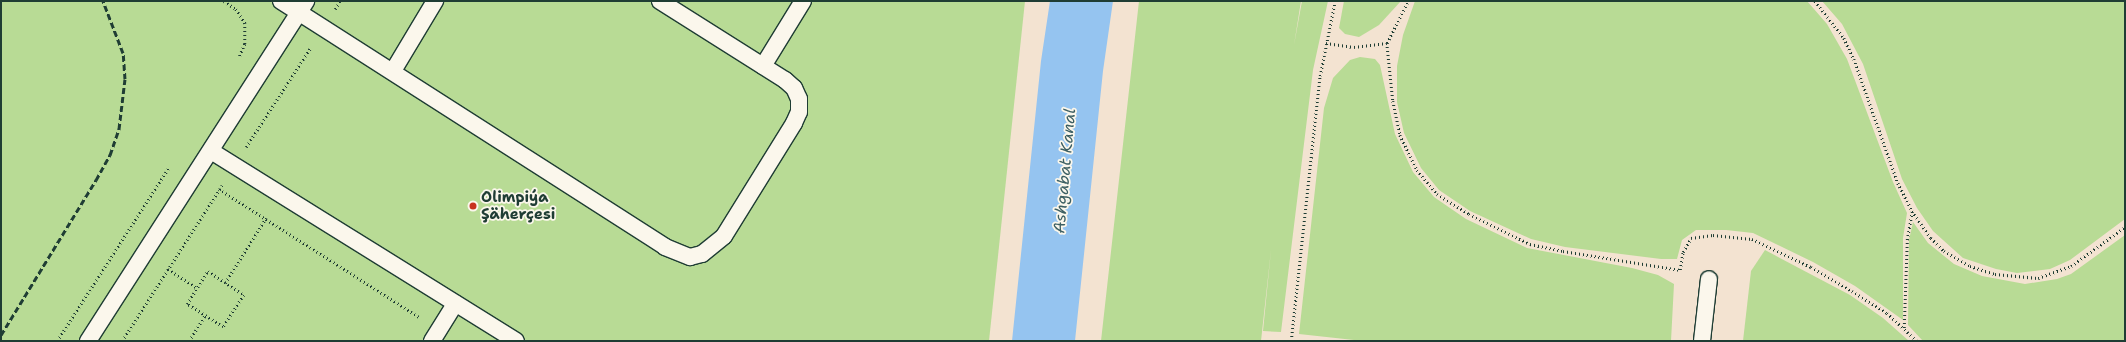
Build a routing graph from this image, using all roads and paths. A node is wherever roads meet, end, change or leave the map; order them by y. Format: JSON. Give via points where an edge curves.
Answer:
{"nodes":[{"id":1,"x":224,"y":1,"type":"edge"},
{"id":2,"x":281,"y":1,"type":"edge"},
{"id":3,"x":435,"y":1,"type":"edge"},
{"id":4,"x":660,"y":1,"type":"edge"},
{"id":5,"x":803,"y":1,"type":"edge"},
{"id":6,"x":1335,"y":1,"type":"edge"},
{"id":7,"x":1408,"y":1,"type":"edge"},
{"id":8,"x":1815,"y":1,"type":"edge"},
{"id":9,"x":303,"y":7,"type":"edge"},
{"id":10,"x":1326,"y":43,"type":"junction"},
{"id":11,"x":1387,"y":43,"type":"junction"},
{"id":12,"x":305,"y":56,"type":"dead end"},
{"id":13,"x":235,"y":65,"type":"dead end"},
{"id":14,"x":763,"y":66,"type":"junction"},
{"id":15,"x":394,"y":71,"type":"junction"},
{"id":16,"x":247,"y":146,"type":"dead end"},
{"id":17,"x":211,"y":151,"type":"junction"},
{"id":18,"x":172,"y":163,"type":"dead end"},
{"id":19,"x":1912,"y":211,"type":"junction"},
{"id":20,"x":266,"y":218,"type":"junction"},
{"id":21,"x":2125,"y":227,"type":"edge"},
{"id":22,"x":168,"y":269,"type":"junction"},
{"id":23,"x":1709,"y":279,"type":"dead end"},
{"id":24,"x":225,"y":283,"type":"junction"},
{"id":25,"x":197,"y":288,"type":"junction"},
{"id":26,"x":455,"y":304,"type":"junction"},
{"id":27,"x":205,"y":315,"type":"junction"},
{"id":28,"x":418,"y":323,"type":"dead end"},
{"id":29,"x":1904,"y":328,"type":"junction"},
{"id":30,"x":57,"y":341,"type":"edge"},
{"id":31,"x":88,"y":341,"type":"edge"},
{"id":32,"x":122,"y":341,"type":"edge"},
{"id":33,"x":189,"y":341,"type":"edge"},
{"id":34,"x":432,"y":341,"type":"edge"},
{"id":35,"x":516,"y":341,"type":"edge"},
{"id":36,"x":1291,"y":341,"type":"edge"},
{"id":37,"x":1702,"y":341,"type":"edge"},
{"id":38,"x":1917,"y":341,"type":"edge"}],
"edges":[{"from":1,"to":13,"type":"path","via":[[236,9],[245,23],[246,44]]},
{"from":2,"to":9,"type":"lane"},
{"from":3,"to":15,"type":"lane"},
{"from":4,"to":14,"type":"lane"},
{"from":5,"to":14,"type":"lane"},
{"from":6,"to":10,"type":"path"},
{"from":7,"to":11,"type":"path"},
{"from":8,"to":19,"type":"path","via":[[1844,38],[1854,59],[1898,183]]},
{"from":9,"to":15,"type":"lane"},
{"from":9,"to":17,"type":"lane"},
{"from":10,"to":11,"type":"path","via":[[1354,47]]},
{"from":10,"to":36,"type":"path","via":[[1320,76]]},
{"from":11,"to":29,"type":"path","via":[[1393,101],[1400,135],[1417,170],[1437,194],[1468,214],[1530,244],[1563,252],[1680,270],[1683,252],[1691,238],[1713,235],[1752,239],[1811,267],[1887,314]]},
{"from":12,"to":16,"type":"path"},
{"from":14,"to":15,"type":"lane","via":[[794,88],[799,99],[799,112],[724,236],[702,254],[690,257],[665,247]]},
{"from":17,"to":26,"type":"lane"},
{"from":17,"to":31,"type":"lane"},
{"from":18,"to":30,"type":"path"},
{"from":19,"to":21,"type":"path","via":[[1931,238],[1959,261],[1995,274],[2026,279],[2054,274],[2071,266]]},
{"from":19,"to":29,"type":"path","via":[[1907,240]]},
{"from":20,"to":22,"type":"path","via":[[219,189]]},
{"from":20,"to":24,"type":"path"},
{"from":20,"to":28,"type":"path","via":[[417,314],[420,318]]},
{"from":22,"to":25,"type":"path"},
{"from":22,"to":32,"type":"path"},
{"from":23,"to":37,"type":"lane"},
{"from":24,"to":25,"type":"path","via":[[208,272]]},
{"from":24,"to":27,"type":"path","via":[[244,294],[223,327]]},
{"from":25,"to":27,"type":"path","via":[[187,304]]},
{"from":26,"to":34,"type":"lane"},
{"from":26,"to":35,"type":"lane"},
{"from":27,"to":33,"type":"path"},
{"from":29,"to":38,"type":"path"}]}
